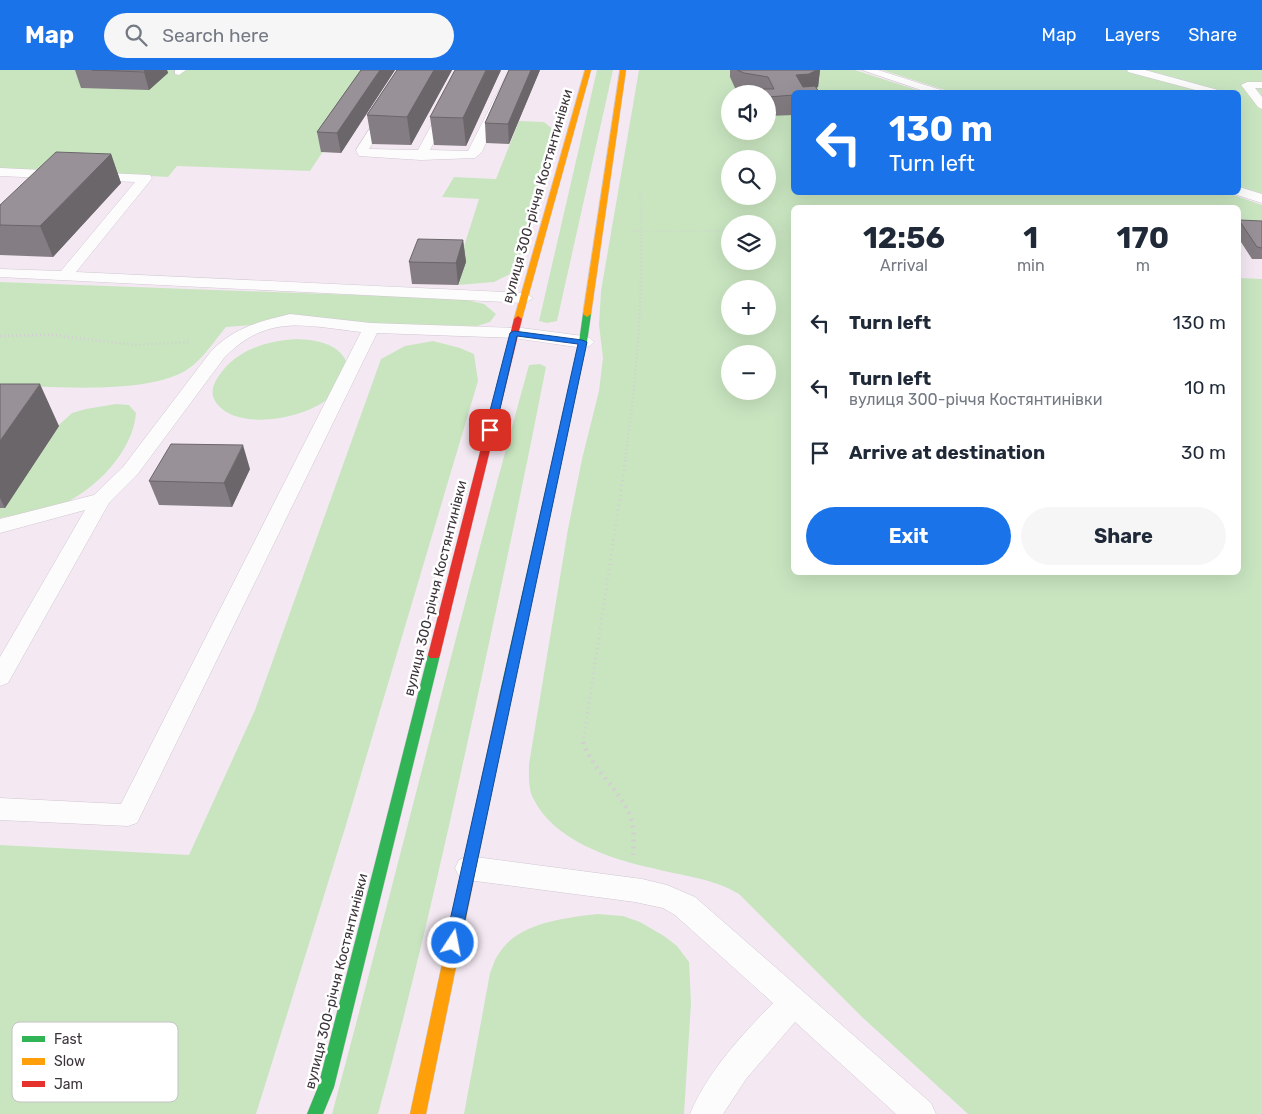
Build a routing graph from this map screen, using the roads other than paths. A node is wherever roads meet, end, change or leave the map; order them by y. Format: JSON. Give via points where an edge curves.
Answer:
{"nodes":[{"id":1,"x":412,"y":70,"type":"edge"},
{"id":2,"x":466,"y":70,"type":"edge"},
{"id":3,"x":514,"y":70,"type":"edge"},
{"id":4,"x":588,"y":70,"type":"edge"},
{"id":5,"x":623,"y":70,"type":"edge"},
{"id":6,"x":867,"y":70,"type":"edge"},
{"id":7,"x":1132,"y":70,"type":"edge"},
{"id":8,"x":1262,"y":85,"type":"edge"},
{"id":9,"x":931,"y":90,"type":"edge"},
{"id":10,"x":1207,"y":90,"type":"edge"},
{"id":11,"x":1246,"y":102,"type":"dead end"},
{"id":12,"x":1262,"y":105,"type":"edge"},
{"id":13,"x":421,"y":156,"type":"junction"},
{"id":14,"x":0,"y":172,"type":"edge"},
{"id":15,"x":1241,"y":192,"type":"edge"},
{"id":16,"x":1262,"y":199,"type":"edge"},
{"id":17,"x":0,"y":273,"type":"edge"},
{"id":18,"x":66,"y":276,"type":"junction"},
{"id":19,"x":525,"y":298,"type":"junction"},
{"id":20,"x":371,"y":328,"type":"junction"},
{"id":21,"x":514,"y":333,"type":"junction"},
{"id":22,"x":582,"y":342,"type":"junction"},
{"id":23,"x":100,"y":499,"type":"junction"},
{"id":24,"x":0,"y":526,"type":"edge"},
{"id":25,"x":0,"y":677,"type":"edge"},
{"id":26,"x":0,"y":808,"type":"edge"},
{"id":27,"x":468,"y":868,"type":"junction"},
{"id":28,"x":794,"y":1002,"type":"junction"},
{"id":29,"x":315,"y":1114,"type":"edge"},
{"id":30,"x":418,"y":1114,"type":"edge"},
{"id":31,"x":706,"y":1114,"type":"edge"},
{"id":32,"x":920,"y":1114,"type":"edge"}],
"edges":[{"from":1,"to":13,"type":"lane","via":[[362,150],[370,155]]},
{"from":2,"to":13,"type":"lane"},
{"from":3,"to":13,"type":"lane","via":[[476,152],[462,156]]},
{"from":4,"to":19,"type":"street","name":"вулиця 300-річчя Костянтинівки"},
{"from":5,"to":22,"type":"street"},
{"from":6,"to":9,"type":"lane"},
{"from":7,"to":10,"type":"lane"},
{"from":8,"to":12,"type":"lane","via":[[1247,85]]},
{"from":11,"to":12,"type":"lane"},
{"from":14,"to":18,"type":"lane","via":[[146,178]]},
{"from":15,"to":16,"type":"lane"},
{"from":17,"to":18,"type":"lane"},
{"from":18,"to":19,"type":"lane"},
{"from":19,"to":21,"type":"street","name":"вулиця 300-річчя Костянтинівки"},
{"from":20,"to":21,"type":"lane"},
{"from":20,"to":23,"type":"lane","via":[[290,319],[257,327],[232,340],[130,471]]},
{"from":20,"to":26,"type":"lane","via":[[128,815]]},
{"from":21,"to":22,"type":"street"},
{"from":21,"to":29,"type":"street","name":"вулиця 300-річчя Костянтинівки","via":[[326,1087]]},
{"from":22,"to":27,"type":"street"},
{"from":23,"to":24,"type":"lane"},
{"from":23,"to":25,"type":"lane"},
{"from":27,"to":28,"type":"lane","via":[[662,894],[685,906]]},
{"from":27,"to":30,"type":"street"},
{"from":28,"to":31,"type":"lane","via":[[735,1066]]},
{"from":28,"to":32,"type":"lane"}]}
